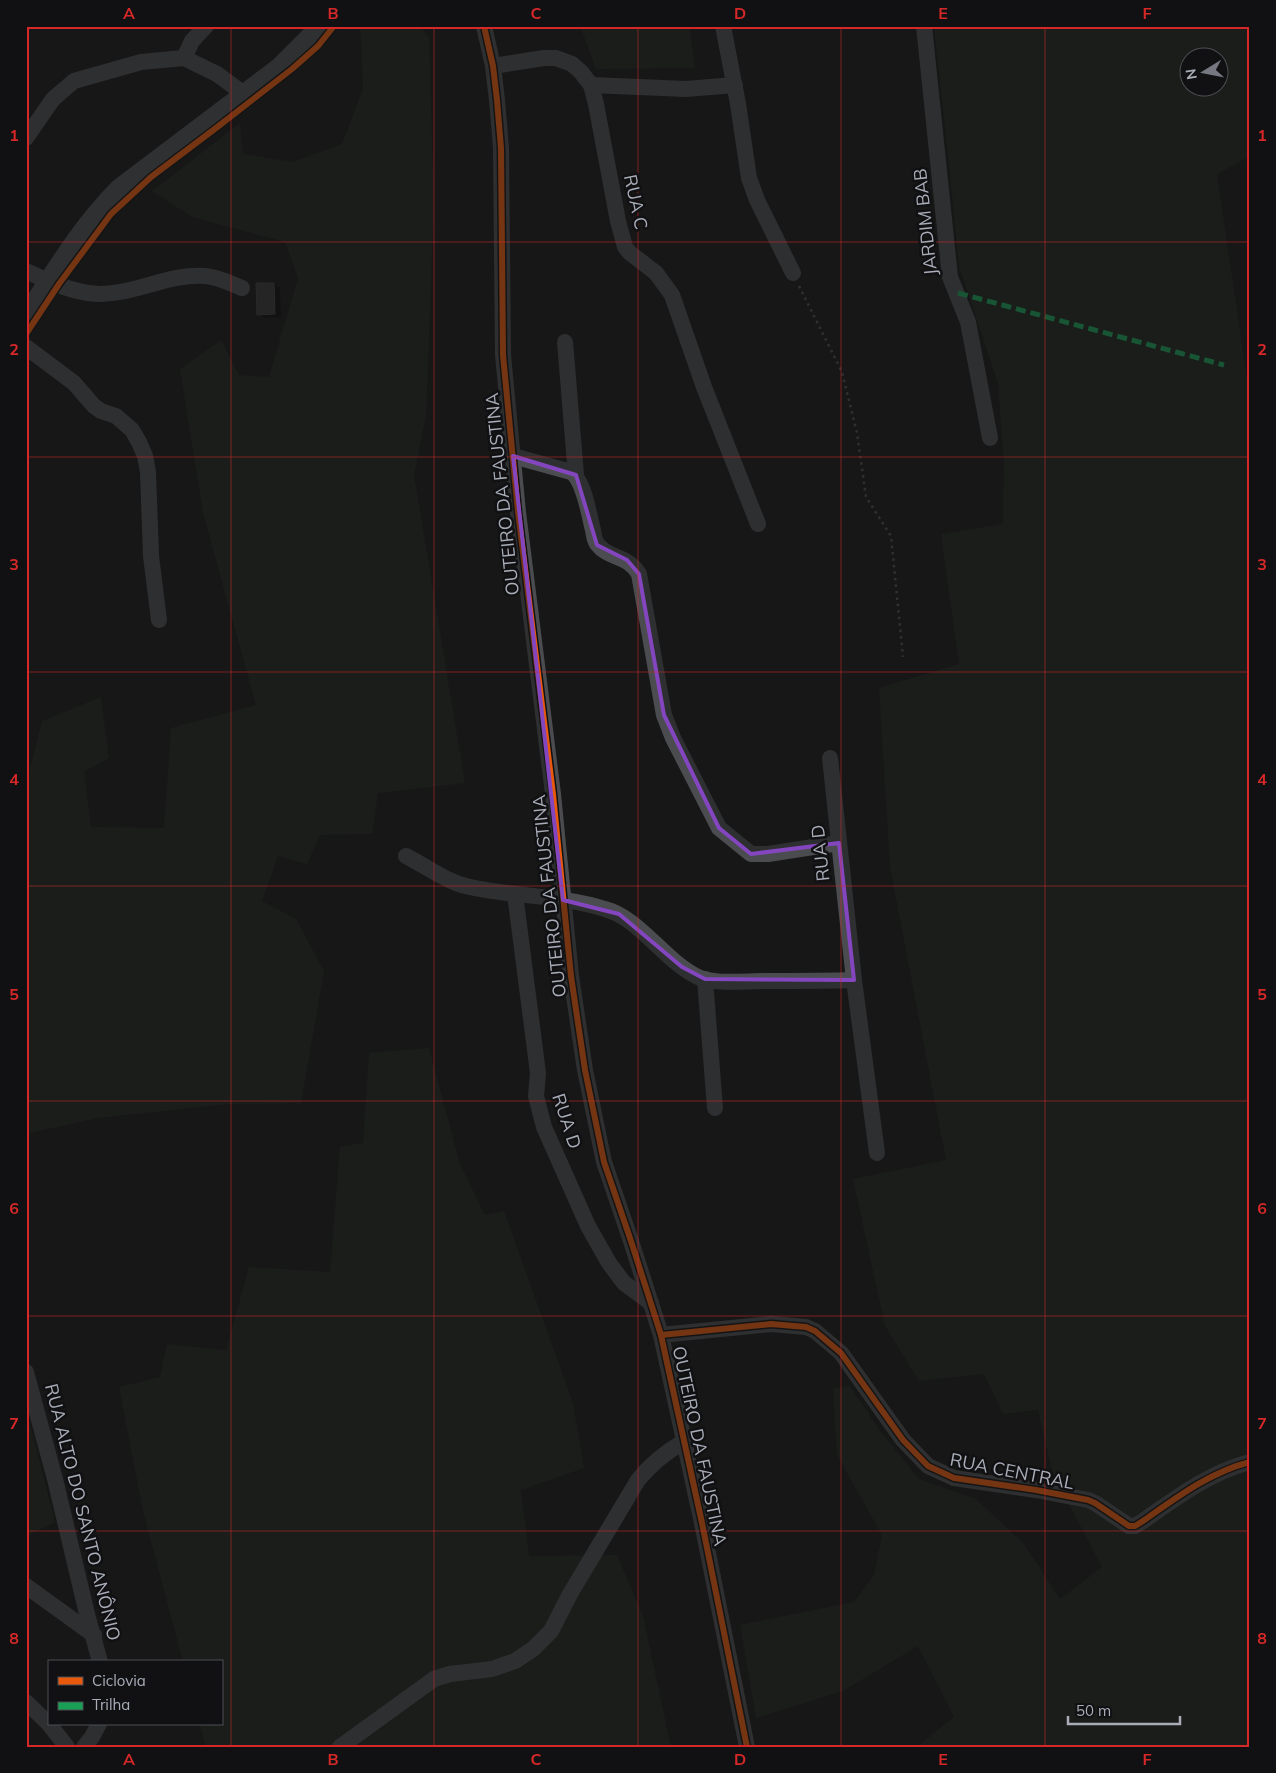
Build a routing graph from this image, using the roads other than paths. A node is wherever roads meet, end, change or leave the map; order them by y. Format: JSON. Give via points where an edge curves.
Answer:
{"nodes":[{"id":1,"x":206,"y":26,"type":"edge"},
{"id":2,"x":320,"y":26,"type":"edge"},
{"id":3,"x":484,"y":26,"type":"edge"},
{"id":4,"x":723,"y":26,"type":"edge"},
{"id":5,"x":924,"y":26,"type":"edge"},
{"id":6,"x":184,"y":58,"type":"junction"},
{"id":7,"x":492,"y":66,"type":"junction"},
{"id":8,"x":591,"y":85,"type":"junction"},
{"id":9,"x":735,"y":85,"type":"junction"},
{"id":10,"x":244,"y":94,"type":"junction"},
{"id":11,"x":26,"y":138,"type":"edge"},
{"id":12,"x":26,"y":271,"type":"edge"},
{"id":13,"x":793,"y":273,"type":"road end"},
{"id":14,"x":48,"y":281,"type":"junction"},
{"id":15,"x":242,"y":288,"type":"dead end"},
{"id":16,"x":26,"y":316,"type":"edge"},
{"id":17,"x":565,"y":342,"type":"dead end"},
{"id":18,"x":26,"y":348,"type":"edge"},
{"id":19,"x":990,"y":438,"type":"dead end"},
{"id":20,"x":513,"y":456,"type":"junction"},
{"id":21,"x":576,"y":475,"type":"junction"},
{"id":22,"x":758,"y":524,"type":"dead end"},
{"id":23,"x":159,"y":620,"type":"dead end"},
{"id":24,"x":830,"y":758,"type":"dead end"},
{"id":25,"x":839,"y":843,"type":"junction"},
{"id":26,"x":406,"y":856,"type":"dead end"},
{"id":27,"x":515,"y":894,"type":"junction"},
{"id":28,"x":563,"y":900,"type":"junction"},
{"id":29,"x":705,"y":979,"type":"junction"},
{"id":30,"x":854,"y":980,"type":"junction"},
{"id":31,"x":715,"y":1108,"type":"dead end"},
{"id":32,"x":877,"y":1153,"type":"dead end"},
{"id":33,"x":651,"y":1303,"type":"junction"},
{"id":34,"x":661,"y":1335,"type":"junction"},
{"id":35,"x":26,"y":1372,"type":"edge"},
{"id":36,"x":684,"y":1442,"type":"junction"},
{"id":37,"x":1250,"y":1462,"type":"edge"},
{"id":38,"x":26,"y":1586,"type":"edge"},
{"id":39,"x":94,"y":1635,"type":"junction"},
{"id":40,"x":100,"y":1660,"type":"edge"},
{"id":41,"x":26,"y":1702,"type":"edge"},
{"id":42,"x":48,"y":1723,"type":"edge"},
{"id":43,"x":51,"y":1726,"type":"edge"},
{"id":44,"x":98,"y":1726,"type":"edge"},
{"id":45,"x":67,"y":1747,"type":"edge"},
{"id":46,"x":84,"y":1747,"type":"edge"},
{"id":47,"x":340,"y":1747,"type":"edge"},
{"id":48,"x":747,"y":1747,"type":"edge"}],
"edges":[{"from":1,"to":6,"type":"street","via":[[192,41]]},
{"from":2,"to":10,"type":"main road","via":[[279,68]]},
{"from":3,"to":7,"type":"street","name":"OUTEIRO DA FAUSTINA"},
{"from":4,"to":9,"type":"street"},
{"from":5,"to":19,"type":"street","name":"JARDIM BAB","via":[[950,277],[968,322]]},
{"from":6,"to":10,"type":"street","via":[[217,74]]},
{"from":6,"to":11,"type":"street","via":[[141,62],[74,81],[53,99]]},
{"from":7,"to":8,"type":"street","name":"RUA C","via":[[556,58],[572,64]]},
{"from":7,"to":20,"type":"street","name":"OUTEIRO DA FAUSTINA","via":[[501,148],[503,355]]},
{"from":8,"to":9,"type":"street","via":[[686,89]]},
{"from":8,"to":22,"type":"street","name":"RUA C","via":[[625,247],[656,272],[672,295],[707,397]]},
{"from":9,"to":13,"type":"street","via":[[749,178]]},
{"from":10,"to":14,"type":"main road","via":[[120,188]]},
{"from":12,"to":14,"type":"street"},
{"from":14,"to":15,"type":"street","via":[[88,293],[120,292],[188,276],[214,278]]},
{"from":14,"to":16,"type":"main road"},
{"from":17,"to":21,"type":"street"},
{"from":18,"to":23,"type":"street","via":[[74,383],[94,406],[116,416],[132,430],[139,442],[148,472],[150,549]]},
{"from":20,"to":21,"type":"street"},
{"from":20,"to":28,"type":"street","name":"OUTEIRO DA FAUSTINA"},
{"from":21,"to":25,"type":"street","via":[[597,545],[627,560],[639,574],[664,716],[719,828],[751,854]]},
{"from":24,"to":25,"type":"street","name":"RUA D"},
{"from":25,"to":30,"type":"street","name":"RUA D"},
{"from":26,"to":27,"type":"street","via":[[456,883]]},
{"from":27,"to":28,"type":"street"},
{"from":27,"to":33,"type":"street","name":"RUA D","via":[[538,1073],[536,1096],[544,1126],[608,1263],[624,1283]]},
{"from":28,"to":29,"type":"street","via":[[619,914],[682,968]]},
{"from":28,"to":33,"type":"street","name":"OUTEIRO DA FAUSTINA","via":[[585,1070],[604,1162]]},
{"from":29,"to":30,"type":"street","via":[[734,982]]},
{"from":29,"to":31,"type":"street"},
{"from":30,"to":32,"type":"street","name":"RUA D"},
{"from":33,"to":34,"type":"street","name":"OUTEIRO DA FAUSTINA"},
{"from":34,"to":36,"type":"street","name":"OUTEIRO DA FAUSTINA"},
{"from":34,"to":37,"type":"street","name":"RUA CENTRAL","via":[[771,1324],[806,1327],[841,1353],[903,1440],[928,1466],[954,1478],[1088,1500],[1129,1526],[1135,1526],[1199,1483]]},
{"from":35,"to":39,"type":"street","name":"RUA ALTO DO SANTO ANÔNIO"},
{"from":36,"to":47,"type":"street","via":[[661,1456],[638,1480],[551,1631],[533,1649],[492,1670],[434,1679]]},
{"from":36,"to":48,"type":"street","name":"OUTEIRO DA FAUSTINA"},
{"from":38,"to":39,"type":"street"},
{"from":39,"to":40,"type":"street","name":"RUA ALTO DO SANTO ANÔNIO"},
{"from":41,"to":42,"type":"street"},
{"from":43,"to":45,"type":"street"},
{"from":44,"to":46,"type":"street"}]}
